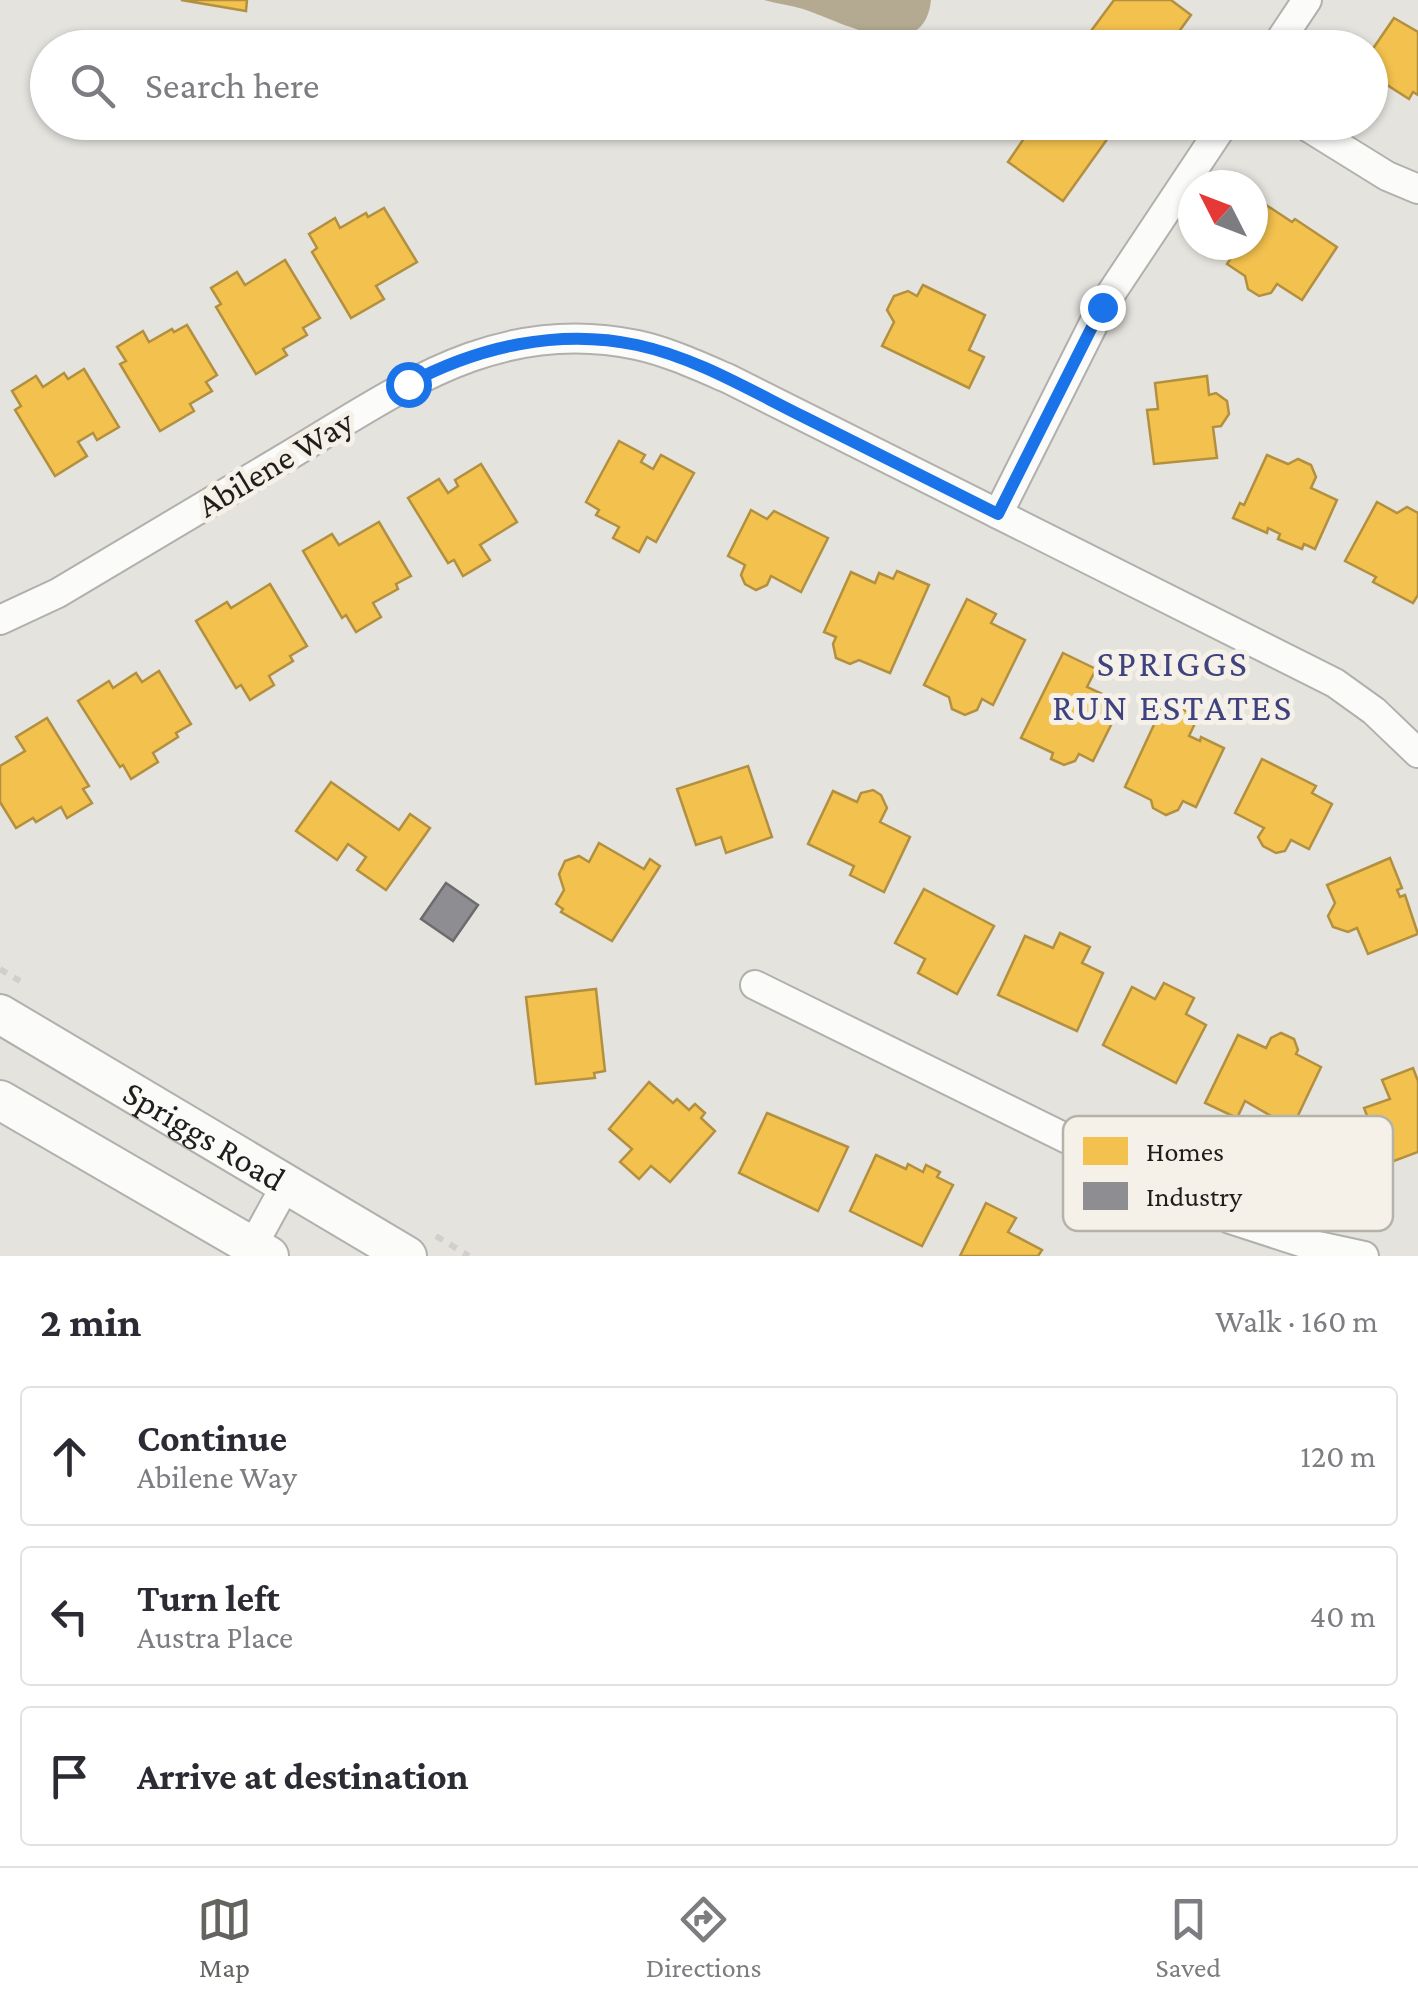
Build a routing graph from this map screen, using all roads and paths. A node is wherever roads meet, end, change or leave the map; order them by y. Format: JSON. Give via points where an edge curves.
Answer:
{"nodes":[{"id":1,"x":1307,"y":0,"type":"edge"},
{"id":2,"x":1288,"y":30,"type":"edge"},
{"id":3,"x":1213,"y":140,"type":"edge"},
{"id":4,"x":1329,"y":140,"type":"edge"},
{"id":5,"x":1418,"y":189,"type":"edge"},
{"id":6,"x":998,"y":514,"type":"junction"},
{"id":7,"x":0,"y":620,"type":"edge"},
{"id":8,"x":1418,"y":753,"type":"edge"},
{"id":9,"x":756,"y":985,"type":"dead end"},
{"id":10,"x":0,"y":1014,"type":"edge"},
{"id":11,"x":0,"y":1100,"type":"edge"},
{"id":12,"x":1063,"y":1136,"type":"edge"},
{"id":13,"x":287,"y":1183,"type":"junction"},
{"id":14,"x":1270,"y":1231,"type":"edge"},
{"id":15,"x":256,"y":1253,"type":"edge"},
{"id":16,"x":407,"y":1256,"type":"edge"},
{"id":17,"x":1364,"y":1256,"type":"edge"}],
"edges":[{"from":1,"to":2,"type":"street"},
{"from":3,"to":6,"type":"street","via":[[1102,307]]},
{"from":4,"to":5,"type":"street"},
{"from":6,"to":7,"type":"street","name":"Abilene Way","via":[[691,362],[615,341],[550,340],[480,352],[434,370],[58,593]]},
{"from":6,"to":8,"type":"street","name":"Abilene Way","via":[[1335,683]]},
{"from":9,"to":12,"type":"street"},
{"from":10,"to":13,"type":"main road","name":"Spriggs Road"},
{"from":11,"to":15,"type":"main road","name":"Spriggs Road"},
{"from":13,"to":15,"type":"street"},
{"from":13,"to":16,"type":"main road","name":"Spriggs Road"},
{"from":14,"to":17,"type":"street"}]}
